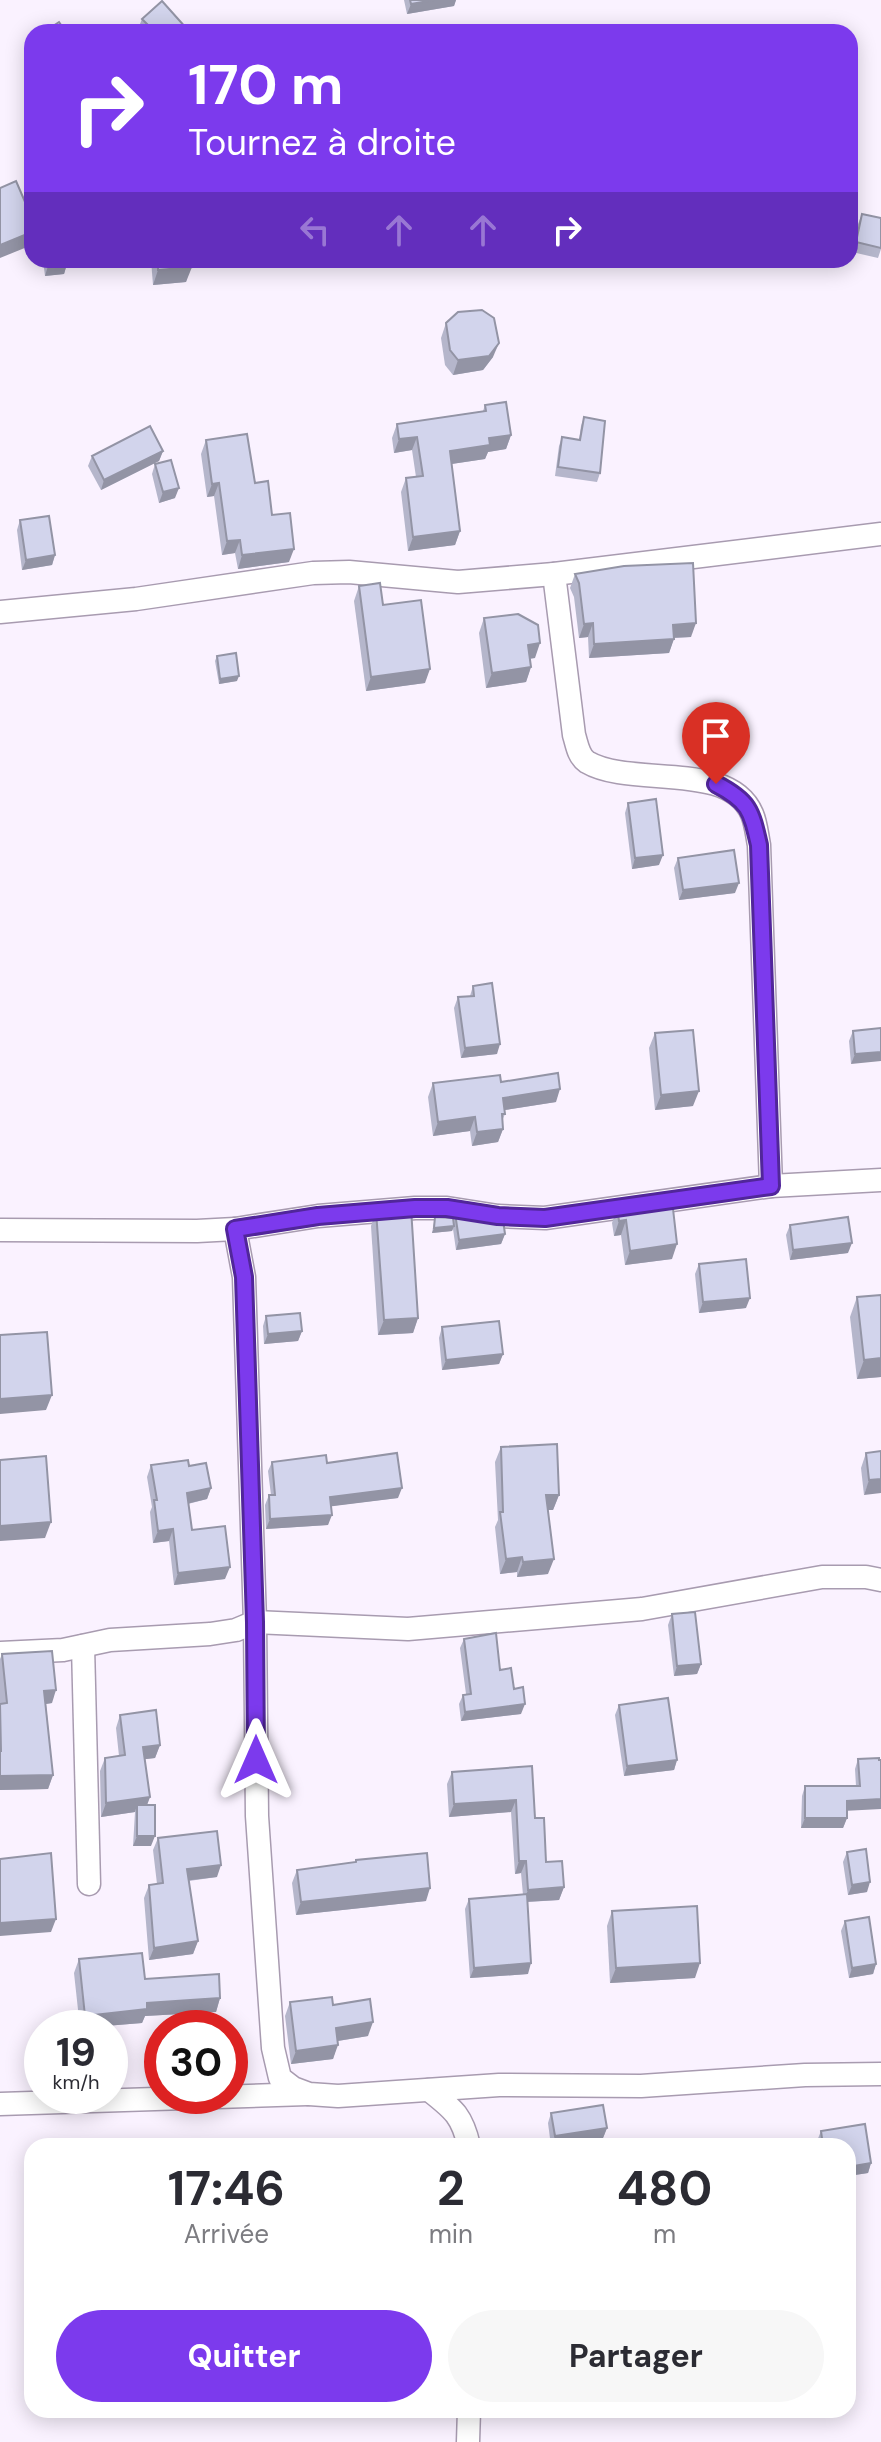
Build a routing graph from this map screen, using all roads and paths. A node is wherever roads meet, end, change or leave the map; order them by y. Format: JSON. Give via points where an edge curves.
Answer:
{"nodes":[{"id":1,"x":881,"y":534,"type":"edge"},
{"id":2,"x":554,"y":574,"type":"junction"},
{"id":3,"x":0,"y":612,"type":"edge"},
{"id":4,"x":881,"y":1180,"type":"edge"},
{"id":5,"x":771,"y":1186,"type":"junction"},
{"id":6,"x":235,"y":1229,"type":"junction"},
{"id":7,"x":0,"y":1230,"type":"edge"},
{"id":8,"x":881,"y":1580,"type":"edge"},
{"id":9,"x":255,"y":1622,"type":"junction"},
{"id":10,"x":83,"y":1646,"type":"junction"},
{"id":11,"x":0,"y":1653,"type":"edge"},
{"id":12,"x":89,"y":1884,"type":"dead end"},
{"id":13,"x":881,"y":2074,"type":"edge"},
{"id":14,"x":429,"y":2090,"type":"junction"},
{"id":15,"x":309,"y":2094,"type":"junction"},
{"id":16,"x":0,"y":2104,"type":"edge"},
{"id":17,"x":467,"y":2138,"type":"edge"},
{"id":18,"x":469,"y":2418,"type":"edge"},
{"id":19,"x":468,"y":2442,"type":"edge"}],
"edges":[{"from":1,"to":2,"type":"street"},
{"from":2,"to":3,"type":"street","via":[[458,582],[313,573]]},
{"from":2,"to":5,"type":"street","via":[[574,735],[585,761],[716,784],[735,794],[752,813],[759,845]]},
{"from":4,"to":5,"type":"street"},
{"from":5,"to":6,"type":"street","via":[[545,1218],[415,1208]]},
{"from":6,"to":7,"type":"street"},
{"from":6,"to":9,"type":"street","via":[[244,1277]]},
{"from":8,"to":9,"type":"street","via":[[822,1577],[642,1609],[408,1629]]},
{"from":9,"to":10,"type":"street","via":[[210,1634]]},
{"from":9,"to":15,"type":"street","via":[[257,1816],[273,2048],[280,2078]]},
{"from":10,"to":11,"type":"street"},
{"from":10,"to":12,"type":"street"},
{"from":13,"to":14,"type":"street"},
{"from":14,"to":15,"type":"street"},
{"from":14,"to":17,"type":"street","via":[[463,2121]]},
{"from":15,"to":16,"type":"street"},
{"from":18,"to":19,"type":"street"}]}
